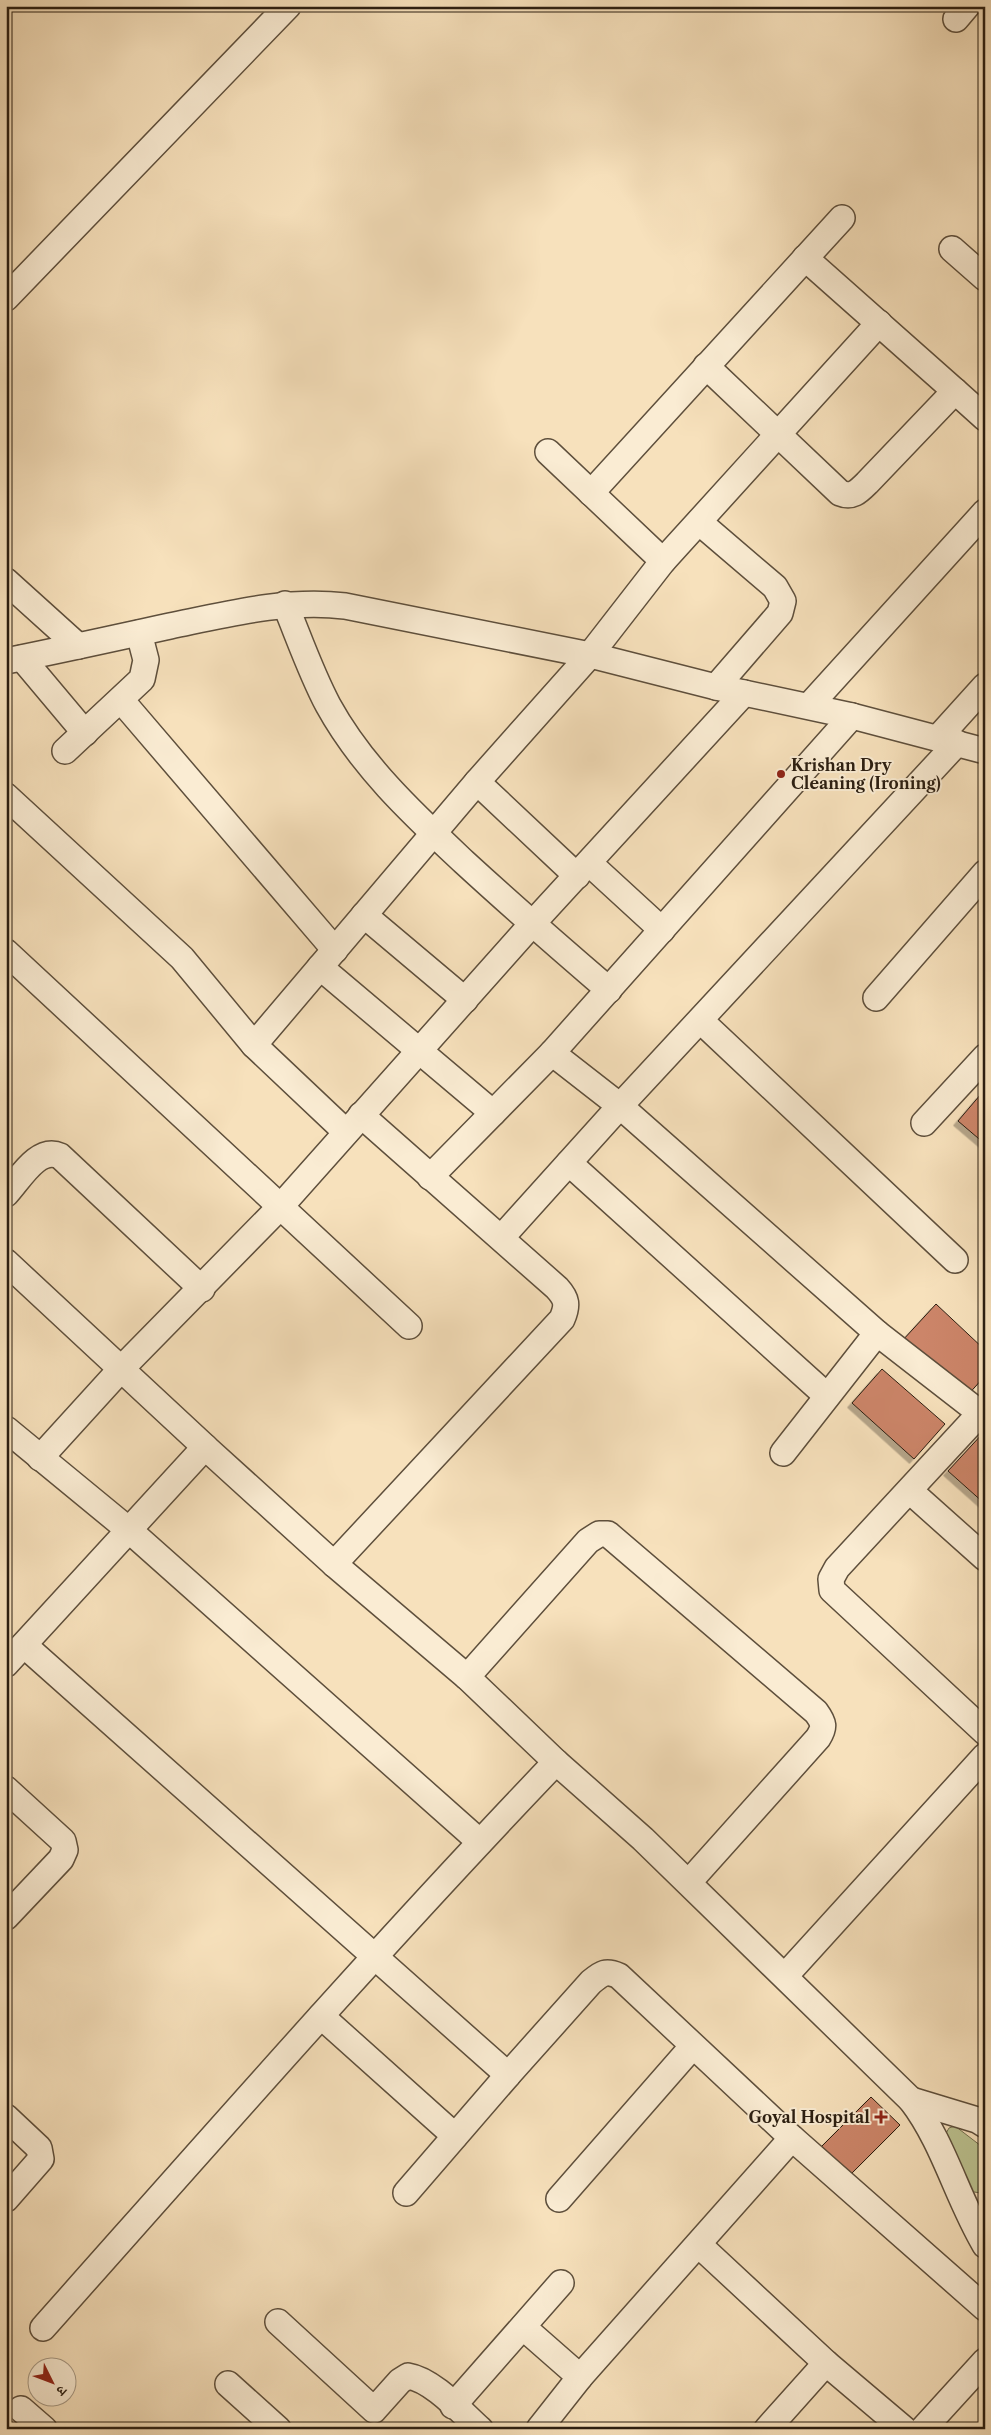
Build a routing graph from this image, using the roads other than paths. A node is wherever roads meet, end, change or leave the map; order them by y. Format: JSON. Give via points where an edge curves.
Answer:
{"nodes":[{"id":1,"x":288,"y":6,"type":"edge"},
{"id":2,"x":842,"y":218,"type":"dead end"},
{"id":3,"x":952,"y":249,"type":"dead end"},
{"id":4,"x":805,"y":258,"type":"junction"},
{"id":5,"x":985,"y":278,"type":"edge"},
{"id":6,"x":6,"y":298,"type":"edge"},
{"id":7,"x":879,"y":324,"type":"junction"},
{"id":8,"x":706,"y":366,"type":"junction"},
{"id":9,"x":956,"y":391,"type":"junction"},
{"id":10,"x":985,"y":418,"type":"edge"},
{"id":11,"x":780,"y":434,"type":"junction"},
{"id":12,"x":548,"y":452,"type":"dead end"},
{"id":13,"x":591,"y":493,"type":"junction"},
{"id":14,"x":985,"y":512,"type":"edge"},
{"id":15,"x":699,"y":522,"type":"junction"},
{"id":16,"x":663,"y":562,"type":"junction"},
{"id":17,"x":6,"y":581,"type":"edge"},
{"id":18,"x":285,"y":604,"type":"junction"},
{"id":19,"x":139,"y":633,"type":"junction"},
{"id":20,"x":78,"y":646,"type":"junction"},
{"id":21,"x":590,"y":655,"type":"junction"},
{"id":22,"x":14,"y":660,"type":"edge"},
{"id":23,"x":985,"y":686,"type":"edge"},
{"id":24,"x":716,"y":687,"type":"junction"},
{"id":25,"x":744,"y":693,"type":"junction"},
{"id":26,"x":121,"y":700,"type":"junction"},
{"id":27,"x":808,"y":706,"type":"junction"},
{"id":28,"x":852,"y":716,"type":"junction"},
{"id":29,"x":85,"y":733,"type":"junction"},
{"id":30,"x":948,"y":740,"type":"junction"},
{"id":31,"x":65,"y":751,"type":"dead end"},
{"id":32,"x":985,"y":751,"type":"edge"},
{"id":33,"x":477,"y":782,"type":"junction"},
{"id":34,"x":6,"y":796,"type":"edge"},
{"id":35,"x":434,"y":834,"type":"junction"},
{"id":36,"x":583,"y":869,"type":"junction"},
{"id":37,"x":985,"y":873,"type":"edge"},
{"id":38,"x":364,"y":915,"type":"junction"},
{"id":39,"x":532,"y":924,"type":"junction"},
{"id":40,"x":662,"y":930,"type":"junction"},
{"id":41,"x":6,"y":952,"type":"edge"},
{"id":42,"x":327,"y":958,"type":"junction"},
{"id":43,"x":609,"y":990,"type":"junction"},
{"id":44,"x":876,"y":998,"type":"dead end"},
{"id":45,"x":465,"y":1000,"type":"junction"},
{"id":46,"x":701,"y":1021,"type":"junction"},
{"id":47,"x":254,"y":1045,"type":"junction"},
{"id":48,"x":419,"y":1052,"type":"junction"},
{"id":49,"x":552,"y":1053,"type":"junction"},
{"id":50,"x":985,"y":1057,"type":"edge"},
{"id":51,"x":620,"y":1106,"type":"junction"},
{"id":52,"x":493,"y":1113,"type":"junction"},
{"id":53,"x":924,"y":1123,"type":"dead end"},
{"id":54,"x":354,"y":1124,"type":"junction"},
{"id":55,"x":569,"y":1163,"type":"junction"},
{"id":56,"x":430,"y":1177,"type":"junction"},
{"id":57,"x":6,"y":1194,"type":"edge"},
{"id":58,"x":281,"y":1206,"type":"junction"},
{"id":59,"x":502,"y":1237,"type":"junction"},
{"id":60,"x":955,"y":1260,"type":"dead end"},
{"id":61,"x":6,"y":1262,"type":"edge"},
{"id":62,"x":202,"y":1289,"type":"junction"},
{"id":63,"x":409,"y":1326,"type":"dead end"},
{"id":64,"x":877,"y":1333,"type":"junction"},
{"id":65,"x":121,"y":1369,"type":"junction"},
{"id":66,"x":827,"y":1396,"type":"junction"},
{"id":67,"x":982,"y":1410,"type":"edge"},
{"id":68,"x":10,"y":1439,"type":"edge"},
{"id":69,"x":206,"y":1447,"type":"junction"},
{"id":70,"x":783,"y":1453,"type":"dead end"},
{"id":71,"x":40,"y":1458,"type":"junction"},
{"id":72,"x":910,"y":1491,"type":"junction"},
{"id":73,"x":130,"y":1531,"type":"junction"},
{"id":74,"x":985,"y":1558,"type":"edge"},
{"id":75,"x":334,"y":1564,"type":"junction"},
{"id":76,"x":24,"y":1645,"type":"junction"},
{"id":77,"x":6,"y":1664,"type":"edge"},
{"id":78,"x":466,"y":1677,"type":"junction"},
{"id":79,"x":985,"y":1732,"type":"edge"},
{"id":80,"x":985,"y":1756,"type":"edge"},
{"id":81,"x":556,"y":1762,"type":"junction"},
{"id":82,"x":6,"y":1789,"type":"edge"},
{"id":83,"x":480,"y":1842,"type":"junction"},
{"id":84,"x":689,"y":1882,"type":"junction"},
{"id":85,"x":6,"y":1918,"type":"edge"},
{"id":86,"x":376,"y":1958,"type":"junction"},
{"id":87,"x":785,"y":1976,"type":"junction"},
{"id":88,"x":321,"y":2016,"type":"junction"},
{"id":89,"x":692,"y":2047,"type":"junction"},
{"id":90,"x":508,"y":2075,"type":"junction"},
{"id":91,"x":911,"y":2100,"type":"junction"},
{"id":92,"x":6,"y":2117,"type":"edge"},
{"id":93,"x":985,"y":2125,"type":"edge"},
{"id":94,"x":455,"y":2136,"type":"junction"},
{"id":95,"x":792,"y":2138,"type":"junction"},
{"id":96,"x":406,"y":2193,"type":"dead end"},
{"id":97,"x":6,"y":2199,"type":"edge"},
{"id":98,"x":559,"y":2200,"type":"dead end"},
{"id":99,"x":978,"y":2214,"type":"edge"},
{"id":100,"x":699,"y":2245,"type":"junction"},
{"id":101,"x":985,"y":2246,"type":"edge"},
{"id":102,"x":561,"y":2283,"type":"dead end"},
{"id":103,"x":985,"y":2308,"type":"edge"},
{"id":104,"x":278,"y":2322,"type":"dead end"},
{"id":105,"x":523,"y":2326,"type":"junction"},
{"id":106,"x":43,"y":2328,"type":"dead end"},
{"id":107,"x":985,"y":2361,"type":"edge"},
{"id":108,"x":826,"y":2363,"type":"junction"},
{"id":109,"x":580,"y":2378,"type":"junction"},
{"id":110,"x":228,"y":2384,"type":"dead end"},
{"id":111,"x":453,"y":2406,"type":"junction"},
{"id":112,"x":21,"y":2409,"type":"dead end"},
{"id":113,"x":44,"y":2429,"type":"edge"},
{"id":114,"x":278,"y":2429,"type":"edge"},
{"id":115,"x":480,"y":2429,"type":"edge"},
{"id":116,"x":539,"y":2429,"type":"edge"},
{"id":117,"x":767,"y":2429,"type":"edge"},
{"id":118,"x":904,"y":2429,"type":"edge"},
{"id":119,"x":923,"y":2429,"type":"edge"}],
"edges":[{"from":1,"to":6,"type":"street"},
{"from":2,"to":4,"type":"street"},
{"from":3,"to":5,"type":"street"},
{"from":4,"to":7,"type":"street"},
{"from":4,"to":8,"type":"street"},
{"from":7,"to":9,"type":"street"},
{"from":7,"to":11,"type":"street"},
{"from":8,"to":11,"type":"street"},
{"from":8,"to":13,"type":"street"},
{"from":9,"to":10,"type":"street"},
{"from":9,"to":11,"type":"street","via":[[856,494],[847,496],[840,493]]},
{"from":11,"to":15,"type":"street"},
{"from":12,"to":13,"type":"street"},
{"from":13,"to":16,"type":"street"},
{"from":14,"to":27,"type":"street"},
{"from":15,"to":16,"type":"street"},
{"from":15,"to":24,"type":"street","via":[[775,587],[784,601],[780,612]]},
{"from":16,"to":21,"type":"street"},
{"from":17,"to":20,"type":"street"},
{"from":18,"to":19,"type":"street"},
{"from":18,"to":21,"type":"street","via":[[317,602],[346,606]]},
{"from":18,"to":35,"type":"street","via":[[328,706],[364,761]]},
{"from":19,"to":20,"type":"street"},
{"from":19,"to":26,"type":"street","via":[[146,660],[145,671],[142,679]]},
{"from":20,"to":22,"type":"street"},
{"from":21,"to":24,"type":"street"},
{"from":21,"to":33,"type":"street"},
{"from":22,"to":29,"type":"street"},
{"from":23,"to":30,"type":"street"},
{"from":24,"to":25,"type":"street"},
{"from":25,"to":27,"type":"street"},
{"from":25,"to":36,"type":"street"},
{"from":26,"to":29,"type":"street"},
{"from":26,"to":42,"type":"street"},
{"from":27,"to":28,"type":"street"},
{"from":28,"to":30,"type":"street"},
{"from":28,"to":40,"type":"street"},
{"from":29,"to":31,"type":"street"},
{"from":30,"to":32,"type":"street"},
{"from":30,"to":46,"type":"street"},
{"from":33,"to":35,"type":"street"},
{"from":33,"to":36,"type":"street"},
{"from":34,"to":47,"type":"street","via":[[182,958]]},
{"from":35,"to":38,"type":"street"},
{"from":35,"to":39,"type":"street"},
{"from":36,"to":39,"type":"street"},
{"from":36,"to":40,"type":"street"},
{"from":37,"to":44,"type":"street"},
{"from":38,"to":42,"type":"street"},
{"from":38,"to":45,"type":"street"},
{"from":39,"to":43,"type":"street"},
{"from":39,"to":45,"type":"street"},
{"from":40,"to":43,"type":"street"},
{"from":41,"to":58,"type":"street"},
{"from":42,"to":47,"type":"street"},
{"from":42,"to":48,"type":"street"},
{"from":43,"to":49,"type":"street"},
{"from":45,"to":48,"type":"street"},
{"from":46,"to":51,"type":"street"},
{"from":46,"to":60,"type":"street"},
{"from":47,"to":54,"type":"street"},
{"from":48,"to":52,"type":"street"},
{"from":48,"to":54,"type":"street"},
{"from":49,"to":51,"type":"street"},
{"from":49,"to":52,"type":"street"},
{"from":50,"to":53,"type":"street"},
{"from":51,"to":55,"type":"street"},
{"from":51,"to":64,"type":"street"},
{"from":52,"to":56,"type":"street"},
{"from":54,"to":56,"type":"street"},
{"from":54,"to":58,"type":"street"},
{"from":55,"to":59,"type":"street"},
{"from":55,"to":66,"type":"street"},
{"from":56,"to":59,"type":"street"},
{"from":57,"to":62,"type":"street","via":[[43,1154],[52,1152]]},
{"from":58,"to":62,"type":"street"},
{"from":58,"to":63,"type":"street"},
{"from":59,"to":75,"type":"street","via":[[566,1297],[567,1307],[562,1318]]},
{"from":61,"to":65,"type":"street"},
{"from":62,"to":65,"type":"street"},
{"from":64,"to":66,"type":"street"},
{"from":64,"to":67,"type":"street"},
{"from":65,"to":69,"type":"street"},
{"from":65,"to":71,"type":"street"},
{"from":66,"to":70,"type":"street"},
{"from":67,"to":72,"type":"street"},
{"from":68,"to":71,"type":"street"},
{"from":69,"to":73,"type":"street"},
{"from":69,"to":75,"type":"street"},
{"from":71,"to":73,"type":"street"},
{"from":72,"to":74,"type":"street"},
{"from":72,"to":79,"type":"street","via":[[837,1568],[831,1579],[832,1590]]},
{"from":73,"to":76,"type":"street"},
{"from":73,"to":83,"type":"street"},
{"from":75,"to":78,"type":"street"},
{"from":76,"to":77,"type":"street"},
{"from":76,"to":86,"type":"street"},
{"from":78,"to":81,"type":"street"},
{"from":78,"to":84,"type":"street","via":[[588,1541],[599,1534],[608,1534],[816,1712],[824,1728],[818,1738]]},
{"from":80,"to":87,"type":"street"},
{"from":81,"to":83,"type":"street"},
{"from":81,"to":84,"type":"street"},
{"from":82,"to":85,"type":"street","via":[[63,1841],[65,1850],[61,1859]]},
{"from":83,"to":86,"type":"street"},
{"from":84,"to":87,"type":"street"},
{"from":86,"to":88,"type":"street"},
{"from":86,"to":90,"type":"street"},
{"from":87,"to":91,"type":"street"},
{"from":88,"to":94,"type":"street"},
{"from":88,"to":106,"type":"street"},
{"from":89,"to":90,"type":"street","via":[[619,1976],[611,1972],[602,1973]]},
{"from":89,"to":95,"type":"street"},
{"from":89,"to":98,"type":"street"},
{"from":90,"to":94,"type":"street"},
{"from":91,"to":93,"type":"street"},
{"from":91,"to":99,"type":"street"},
{"from":92,"to":97,"type":"street","via":[[39,2148],[41,2158]]},
{"from":94,"to":96,"type":"street"},
{"from":95,"to":100,"type":"street"},
{"from":95,"to":103,"type":"street"},
{"from":99,"to":101,"type":"street"},
{"from":100,"to":108,"type":"street"},
{"from":100,"to":109,"type":"street"},
{"from":102,"to":105,"type":"street"},
{"from":104,"to":111,"type":"street","via":[[374,2410],[408,2376],[417,2377],[431,2386]]},
{"from":105,"to":109,"type":"street"},
{"from":105,"to":111,"type":"street"},
{"from":107,"to":119,"type":"street"},
{"from":108,"to":117,"type":"street"},
{"from":108,"to":118,"type":"street"},
{"from":109,"to":116,"type":"street"},
{"from":110,"to":114,"type":"street"},
{"from":111,"to":115,"type":"street"},
{"from":112,"to":113,"type":"street"}]}
